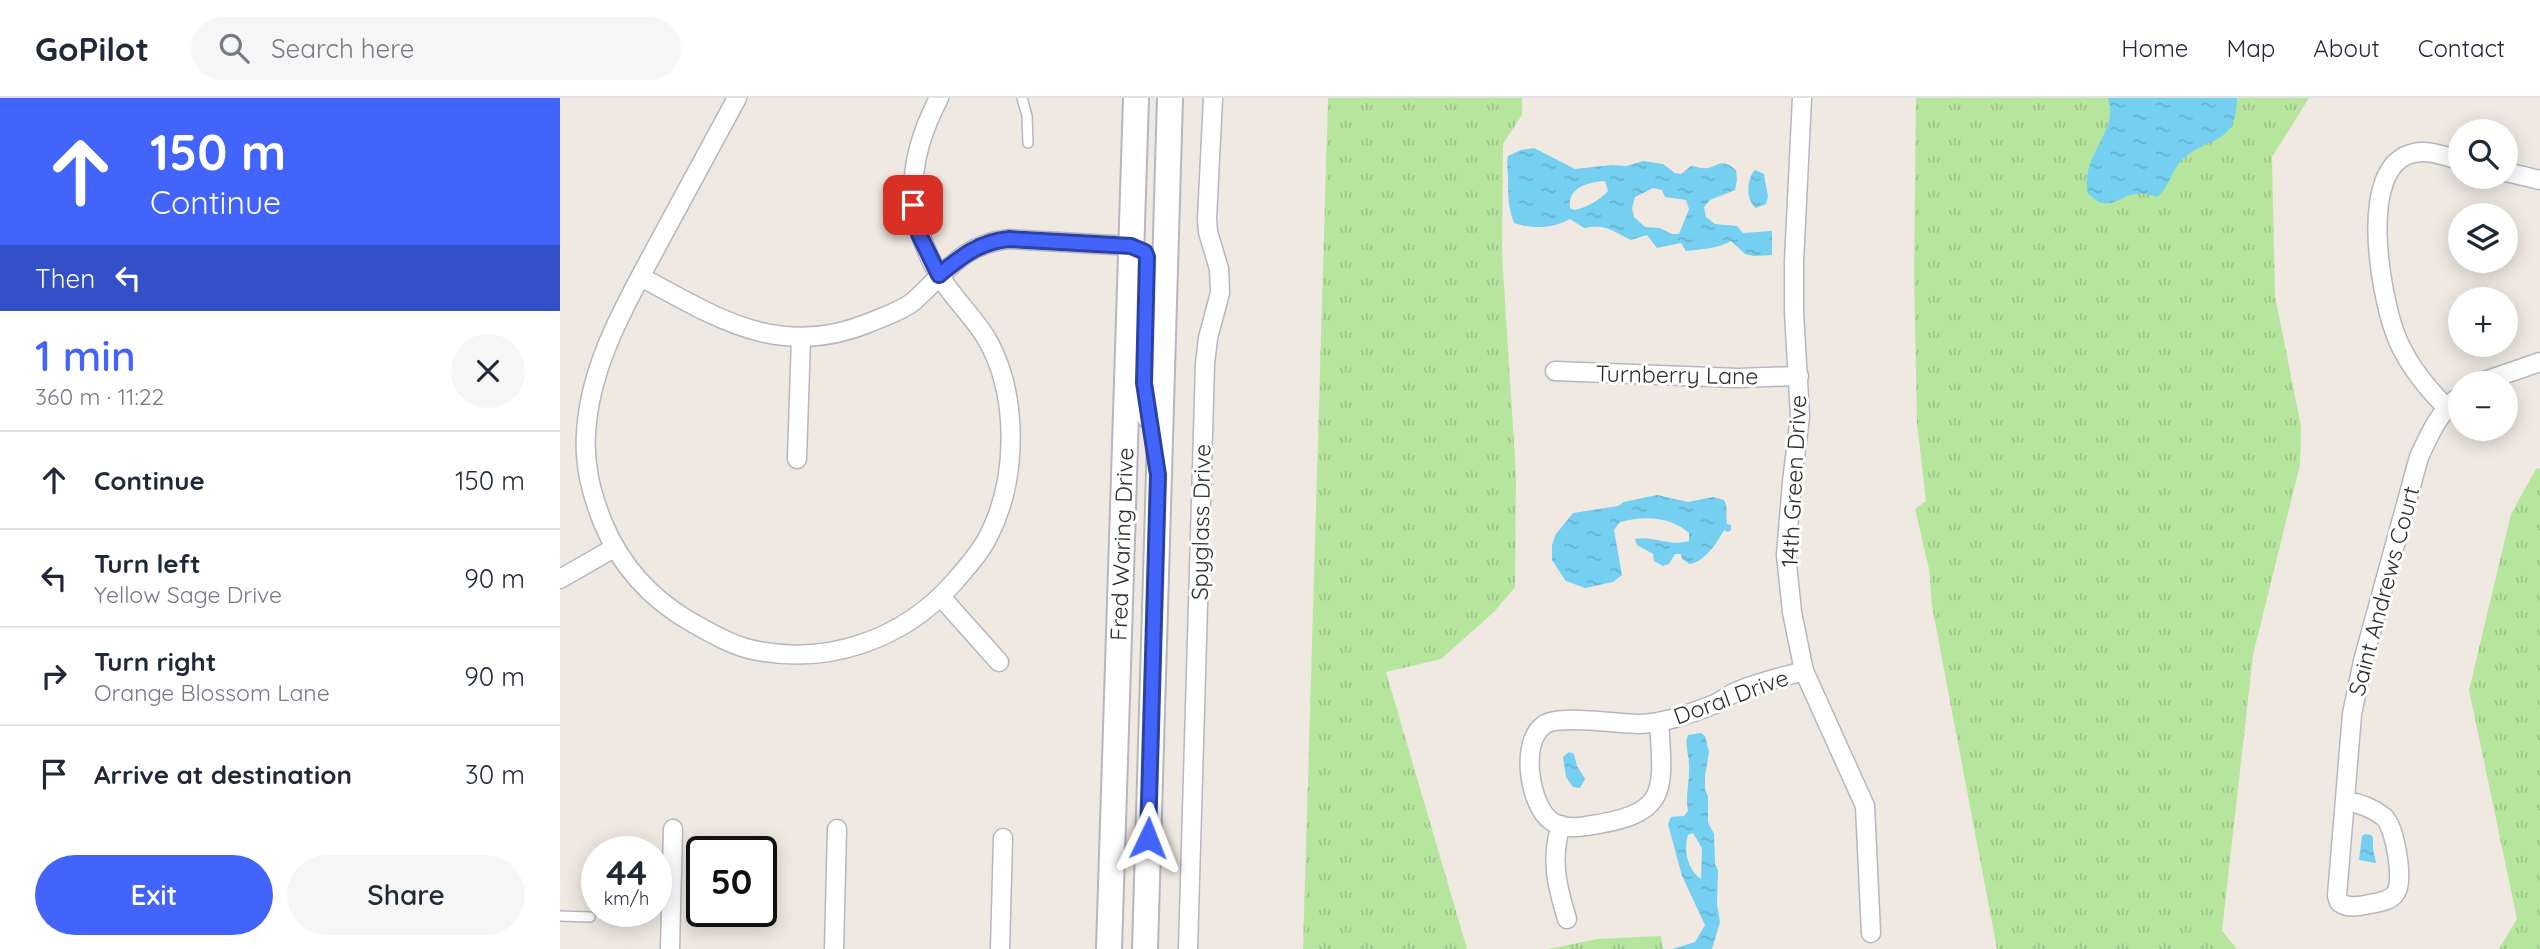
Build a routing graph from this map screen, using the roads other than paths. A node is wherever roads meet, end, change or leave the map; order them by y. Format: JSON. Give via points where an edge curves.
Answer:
{"nodes":[{"id":1,"x":737,"y":98,"type":"edge"},
{"id":2,"x":939,"y":98,"type":"edge"},
{"id":3,"x":1022,"y":98,"type":"edge"},
{"id":4,"x":1136,"y":98,"type":"edge"},
{"id":5,"x":1170,"y":98,"type":"edge"},
{"id":6,"x":1213,"y":98,"type":"edge"},
{"id":7,"x":1802,"y":98,"type":"edge"},
{"id":8,"x":1028,"y":143,"type":"dead end"},
{"id":9,"x":2448,"y":157,"type":"edge"},
{"id":10,"x":2518,"y":175,"type":"edge"},
{"id":11,"x":2540,"y":180,"type":"edge"},
{"id":12,"x":1131,"y":246,"type":"junction"},
{"id":13,"x":939,"y":275,"type":"junction"},
{"id":14,"x":641,"y":277,"type":"junction"},
{"id":15,"x":801,"y":338,"type":"junction"},
{"id":16,"x":2540,"y":362,"type":"edge"},
{"id":17,"x":1555,"y":371,"type":"dead end"},
{"id":18,"x":2514,"y":371,"type":"edge"},
{"id":19,"x":1799,"y":376,"type":"junction"},
{"id":20,"x":2446,"y":407,"type":"joint"},
{"id":21,"x":797,"y":459,"type":"dead end"},
{"id":22,"x":1158,"y":475,"type":"junction"},
{"id":23,"x":614,"y":548,"type":"junction"},
{"id":24,"x":560,"y":579,"type":"edge"},
{"id":25,"x":941,"y":597,"type":"junction"},
{"id":26,"x":999,"y":662,"type":"dead end"},
{"id":27,"x":1804,"y":671,"type":"junction"},
{"id":28,"x":1659,"y":722,"type":"junction"},
{"id":29,"x":2345,"y":801,"type":"junction"},
{"id":30,"x":1561,"y":825,"type":"junction"},
{"id":31,"x":673,"y":829,"type":"dead end"},
{"id":32,"x":837,"y":829,"type":"dead end"},
{"id":33,"x":1003,"y":838,"type":"dead end"},
{"id":34,"x":560,"y":916,"type":"edge"},
{"id":35,"x":581,"y":917,"type":"edge"},
{"id":36,"x":1567,"y":919,"type":"dead end"},
{"id":37,"x":1871,"y":933,"type":"dead end"},
{"id":38,"x":670,"y":949,"type":"edge"},
{"id":39,"x":834,"y":949,"type":"edge"},
{"id":40,"x":1000,"y":949,"type":"edge"},
{"id":41,"x":1109,"y":949,"type":"edge"},
{"id":42,"x":1145,"y":949,"type":"edge"},
{"id":43,"x":1188,"y":949,"type":"edge"}],
"edges":[{"from":1,"to":14,"type":"street"},
{"from":2,"to":13,"type":"street","via":[[923,131],[912,180],[919,234]]},
{"from":3,"to":8,"type":"lane"},
{"from":4,"to":12,"type":"main road","name":"Fred Waring Drive"},
{"from":5,"to":22,"type":"main road","name":"Fred Waring Drive"},
{"from":6,"to":43,"type":"street","name":"Spyglass Drive","via":[[1207,219],[1220,293],[1205,364]]},
{"from":7,"to":19,"type":"street","name":"14th Green Drive","via":[[1794,262]]},
{"from":9,"to":20,"type":"street","via":[[2414,152],[2393,163],[2379,211],[2378,253],[2395,334],[2406,359]]},
{"from":10,"to":11,"type":"street"},
{"from":12,"to":13,"type":"street","via":[[990,241],[967,251]]},
{"from":12,"to":22,"type":"main road","via":[[1147,257],[1144,383]]},
{"from":12,"to":41,"type":"main road","name":"Fred Waring Drive"},
{"from":13,"to":15,"type":"street","via":[[912,303],[892,313],[857,328]]},
{"from":13,"to":25,"type":"street","via":[[986,338],[1009,402],[1012,429],[1010,459],[989,537]]},
{"from":14,"to":15,"type":"street","via":[[744,328]]},
{"from":14,"to":23,"type":"street","via":[[602,353],[586,433],[591,492]]},
{"from":15,"to":21,"type":"street"},
{"from":16,"to":18,"type":"street"},
{"from":17,"to":19,"type":"street","name":"Turnberry Lane"},
{"from":19,"to":27,"type":"street","name":"14th Green Drive","via":[[1800,416],[1786,555],[1791,612]]},
{"from":20,"to":29,"type":"street","name":"Saint Andrews Court","via":[[2419,457],[2363,661],[2352,714]]},
{"from":22,"to":42,"type":"main road","name":"Fred Waring Drive"},
{"from":23,"to":24,"type":"street"},
{"from":23,"to":25,"type":"street","via":[[650,592],[675,612],[748,648],[812,654],[872,642],[899,629]]},
{"from":25,"to":26,"type":"street"},
{"from":27,"to":28,"type":"street","name":"Doral Drive","via":[[1753,685]]},
{"from":27,"to":37,"type":"street","name":"14th Green Drive","via":[[1865,806]]},
{"from":28,"to":30,"type":"street","name":"Doral Drive","via":[[1662,781],[1654,801],[1634,814],[1593,825]]},
{"from":28,"to":30,"type":"street","name":"Doral Drive","via":[[1552,721],[1538,730],[1528,765],[1544,813]]},
{"from":29,"to":29,"type":"street","name":"Saint Andrews Court","via":[[2339,902],[2360,906],[2388,899],[2399,887],[2390,824],[2361,804]]},
{"from":30,"to":36,"type":"street","via":[[1554,868]]},
{"from":31,"to":38,"type":"street"},
{"from":32,"to":39,"type":"street"},
{"from":33,"to":40,"type":"street"},
{"from":34,"to":35,"type":"lane"}]}
